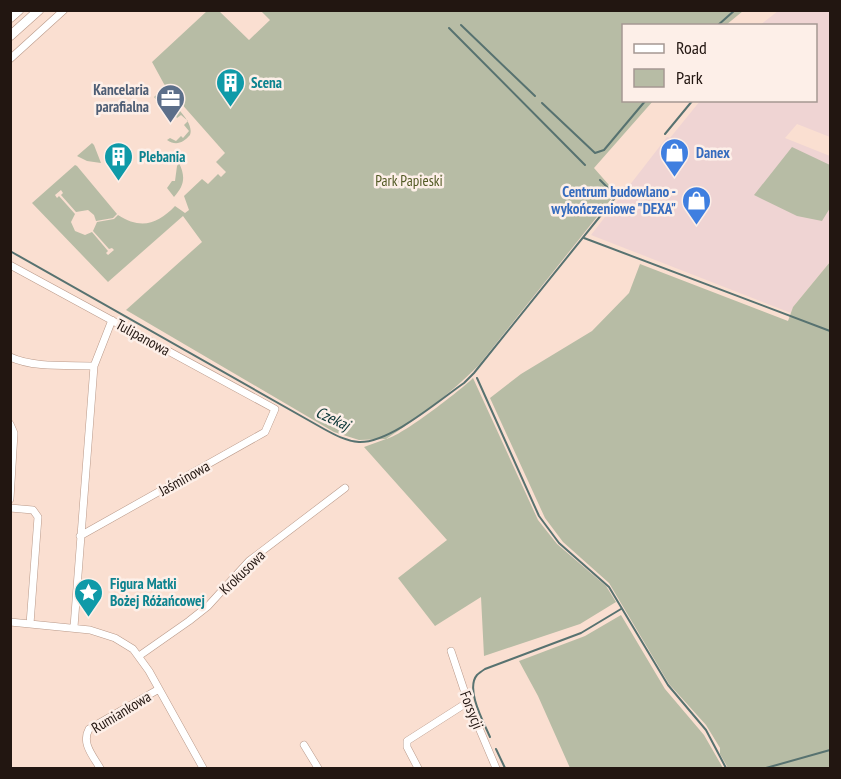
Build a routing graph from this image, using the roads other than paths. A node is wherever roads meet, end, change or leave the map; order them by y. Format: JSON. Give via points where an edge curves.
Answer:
{"nodes":[{"id":1,"x":19,"y":10,"type":"edge"},
{"id":2,"x":39,"y":10,"type":"edge"},
{"id":3,"x":64,"y":10,"type":"edge"},
{"id":4,"x":10,"y":18,"type":"edge"},
{"id":5,"x":10,"y":36,"type":"edge"},
{"id":6,"x":10,"y":59,"type":"edge"},
{"id":7,"x":10,"y":265,"type":"edge"},
{"id":8,"x":112,"y":320,"type":"junction"},
{"id":9,"x":10,"y":357,"type":"edge"},
{"id":10,"x":94,"y":366,"type":"junction"},
{"id":11,"x":276,"y":409,"type":"joint"},
{"id":12,"x":10,"y":424,"type":"edge"},
{"id":13,"x":345,"y":488,"type":"dead end"},
{"id":14,"x":10,"y":499,"type":"edge"},
{"id":15,"x":10,"y":508,"type":"edge"},
{"id":16,"x":80,"y":536,"type":"junction"},
{"id":17,"x":10,"y":622,"type":"edge"},
{"id":18,"x":30,"y":624,"type":"junction"},
{"id":19,"x":74,"y":627,"type":"junction"},
{"id":20,"x":451,"y":651,"type":"dead end"},
{"id":21,"x":139,"y":656,"type":"junction"},
{"id":22,"x":159,"y":688,"type":"junction"},
{"id":23,"x":468,"y":702,"type":"junction"},
{"id":24,"x":304,"y":745,"type":"dead end"},
{"id":25,"x":100,"y":768,"type":"edge"},
{"id":26,"x":203,"y":768,"type":"edge"},
{"id":27,"x":318,"y":768,"type":"edge"},
{"id":28,"x":418,"y":768,"type":"edge"},
{"id":29,"x":496,"y":768,"type":"edge"}],
"edges":[{"from":1,"to":4,"type":"main road"},
{"from":2,"to":5,"type":"main road"},
{"from":3,"to":6,"type":"street"},
{"from":7,"to":8,"type":"street","name":"Tulipanowa"},
{"from":8,"to":10,"type":"street"},
{"from":8,"to":11,"type":"street","name":"Tulipanowa"},
{"from":9,"to":10,"type":"street","via":[[32,363]]},
{"from":10,"to":16,"type":"street"},
{"from":11,"to":16,"type":"street","name":"Jaśminowa","via":[[265,432]]},
{"from":12,"to":14,"type":"street","via":[[14,433]]},
{"from":13,"to":21,"type":"street","name":"Krokusowa","via":[[249,561],[189,621]]},
{"from":15,"to":18,"type":"street","via":[[33,510],[38,517]]},
{"from":16,"to":19,"type":"street"},
{"from":17,"to":18,"type":"street"},
{"from":18,"to":19,"type":"street"},
{"from":19,"to":21,"type":"street","via":[[115,638]]},
{"from":20,"to":23,"type":"street","name":"Forsycji"},
{"from":21,"to":22,"type":"street"},
{"from":22,"to":25,"type":"street","name":"Rumiankowa","via":[[89,729],[86,743]]},
{"from":22,"to":26,"type":"street"},
{"from":23,"to":28,"type":"street","via":[[407,741]]},
{"from":23,"to":29,"type":"street","name":"Forsycji"},
{"from":24,"to":27,"type":"street"}]}
